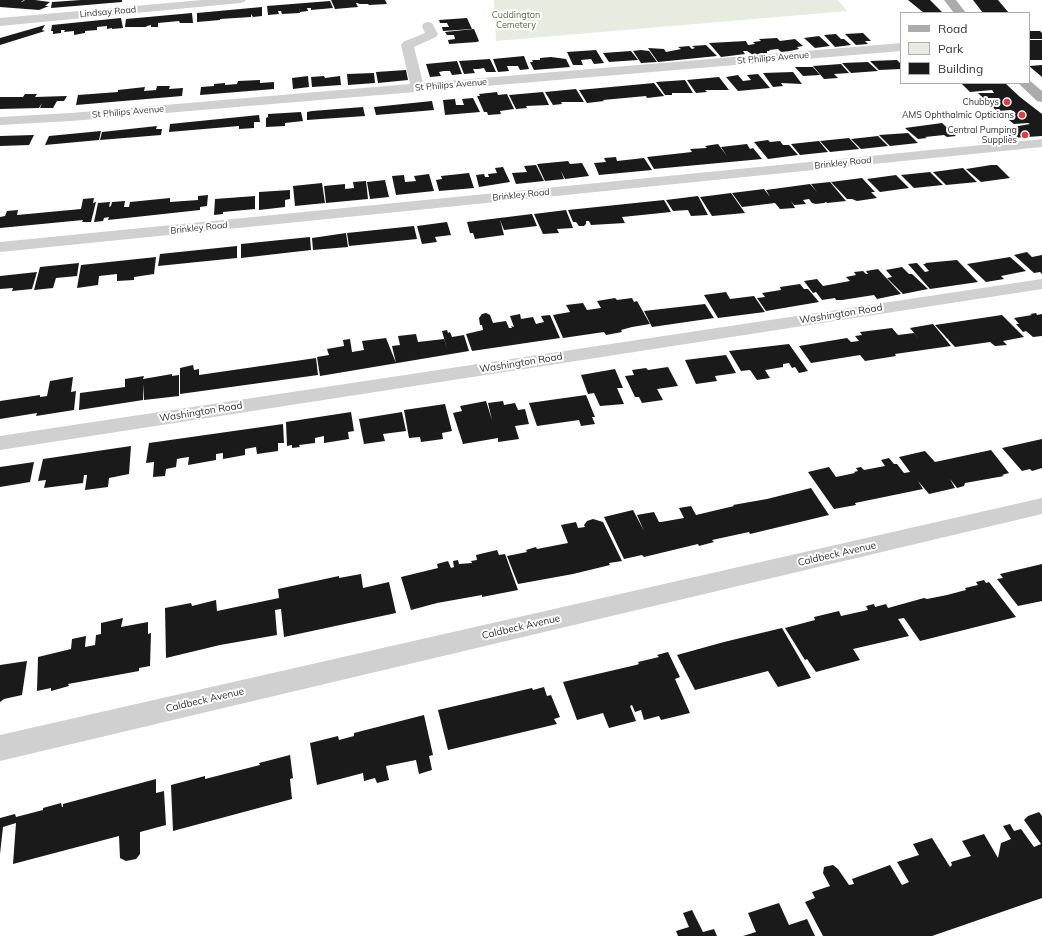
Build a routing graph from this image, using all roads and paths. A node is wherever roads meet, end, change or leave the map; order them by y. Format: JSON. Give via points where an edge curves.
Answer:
{"nodes":[{"id":1,"x":240,"y":0,"type":"edge"},
{"id":2,"x":950,"y":0,"type":"edge"},
{"id":3,"x":959,"y":12,"type":"edge"},
{"id":4,"x":0,"y":22,"type":"edge"},
{"id":5,"x":428,"y":26,"type":"dead end"},
{"id":6,"x":900,"y":47,"type":"edge"},
{"id":7,"x":1026,"y":84,"type":"edge"},
{"id":8,"x":418,"y":88,"type":"junction"},
{"id":9,"x":1042,"y":98,"type":"edge"},
{"id":10,"x":0,"y":121,"type":"edge"},
{"id":11,"x":1042,"y":143,"type":"edge"},
{"id":12,"x":0,"y":247,"type":"edge"},
{"id":13,"x":1042,"y":284,"type":"edge"},
{"id":14,"x":0,"y":443,"type":"edge"},
{"id":15,"x":1042,"y":506,"type":"edge"},
{"id":16,"x":0,"y":748,"type":"edge"}],
"edges":[{"from":1,"to":4,"type":"street","name":"Lindsay Road"},
{"from":2,"to":3,"type":"main road"},
{"from":5,"to":8,"type":"street","via":[[432,34],[407,45]]},
{"from":6,"to":8,"type":"street","name":"St Philips Avenue"},
{"from":7,"to":9,"type":"main road"},
{"from":8,"to":10,"type":"street","name":"St Philips Avenue"},
{"from":11,"to":12,"type":"street","name":"Brinkley Road"},
{"from":13,"to":14,"type":"street","name":"Washington Road"},
{"from":15,"to":16,"type":"street","name":"Caldbeck Avenue"}]}
